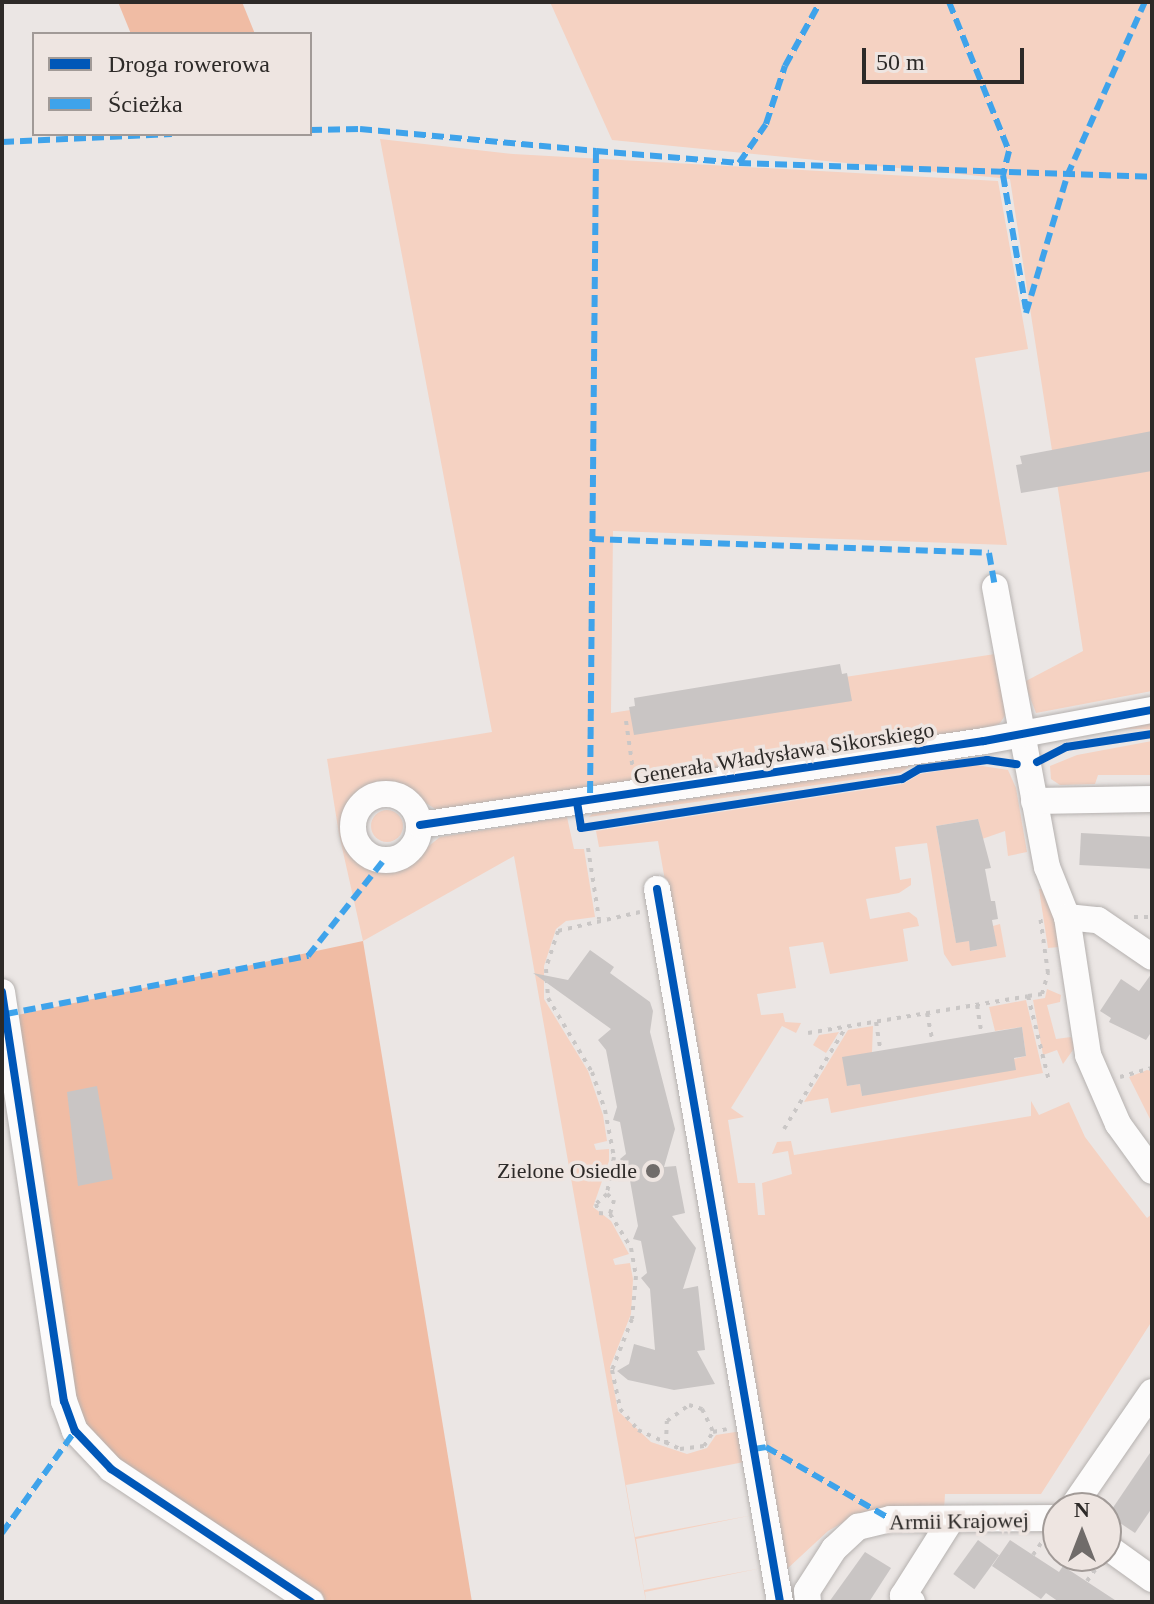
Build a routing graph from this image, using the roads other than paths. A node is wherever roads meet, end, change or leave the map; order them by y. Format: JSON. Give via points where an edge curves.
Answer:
{"nodes":[{"id":1,"x":995,"y":587,"type":"dead end"},
{"id":2,"x":1152,"y":710,"type":"edge"},
{"id":3,"x":1020,"y":735,"type":"junction"},
{"id":4,"x":1152,"y":799,"type":"edge"},
{"id":5,"x":1034,"y":801,"type":"junction"},
{"id":6,"x":420,"y":825,"type":"dead end"},
{"id":7,"x":658,"y":899,"type":"road end"},
{"id":8,"x":1067,"y":917,"type":"junction"},
{"id":9,"x":1152,"y":957,"type":"edge"},
{"id":10,"x":2,"y":992,"type":"edge"},
{"id":11,"x":1152,"y":1171,"type":"edge"},
{"id":12,"x":1152,"y":1392,"type":"edge"},
{"id":13,"x":1083,"y":1492,"type":"edge"},
{"id":14,"x":951,"y":1520,"type":"junction"},
{"id":15,"x":1042,"y":1527,"type":"edge"},
{"id":16,"x":1122,"y":1563,"type":"edge"},
{"id":17,"x":1152,"y":1579,"type":"edge"},
{"id":18,"x":311,"y":1602,"type":"edge"},
{"id":19,"x":780,"y":1602,"type":"edge"},
{"id":20,"x":808,"y":1602,"type":"edge"},
{"id":21,"x":912,"y":1602,"type":"edge"}],
"edges":[{"from":1,"to":3,"type":"street"},
{"from":2,"to":3,"type":"street","name":"Generała Władysława Sikorskiego"},
{"from":3,"to":5,"type":"street"},
{"from":3,"to":6,"type":"street","name":"Generała Władysława Sikorskiego"},
{"from":4,"to":5,"type":"street"},
{"from":5,"to":8,"type":"street","via":[[1047,867]]},
{"from":7,"to":19,"type":"street"},
{"from":8,"to":9,"type":"street","via":[[1098,920]]},
{"from":8,"to":11,"type":"street","via":[[1088,1055],[1118,1124]]},
{"from":10,"to":18,"type":"street","via":[[64,1401],[75,1431],[111,1469]]},
{"from":12,"to":13,"type":"street"},
{"from":14,"to":15,"type":"street","name":"Armii Krajowej"},
{"from":14,"to":20,"type":"street","name":"Armii Krajowej","via":[[890,1519],[858,1527],[834,1549],[807,1591]]},
{"from":14,"to":21,"type":"street","via":[[903,1596]]},
{"from":16,"to":17,"type":"street"}]}
